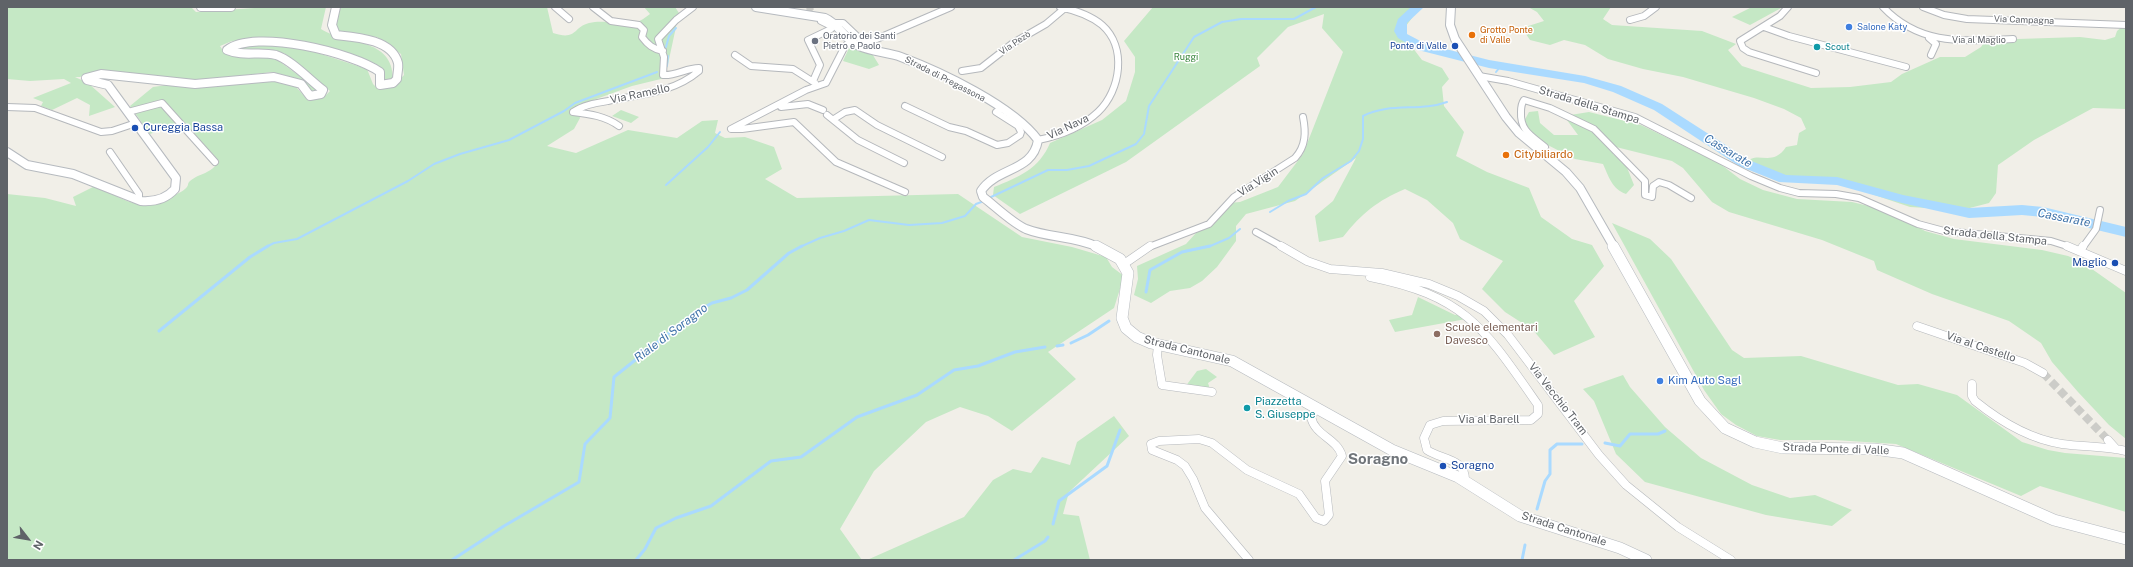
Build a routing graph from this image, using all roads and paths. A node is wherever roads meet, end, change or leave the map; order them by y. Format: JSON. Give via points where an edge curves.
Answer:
{"nodes":[{"id":1,"x":201,"y":7,"type":"edge"},
{"id":2,"x":231,"y":7,"type":"edge"},
{"id":3,"x":336,"y":7,"type":"edge"},
{"id":4,"x":555,"y":7,"type":"edge"},
{"id":5,"x":593,"y":7,"type":"edge"},
{"id":6,"x":692,"y":7,"type":"edge"},
{"id":7,"x":756,"y":7,"type":"edge"},
{"id":8,"x":951,"y":7,"type":"edge"},
{"id":9,"x":1062,"y":7,"type":"edge"},
{"id":10,"x":1451,"y":7,"type":"edge"},
{"id":11,"x":1656,"y":7,"type":"edge"},
{"id":12,"x":1788,"y":7,"type":"edge"},
{"id":13,"x":1883,"y":7,"type":"edge"},
{"id":14,"x":1923,"y":7,"type":"edge"},
{"id":15,"x":805,"y":12,"type":"junction"},
{"id":16,"x":569,"y":20,"type":"dead end"},
{"id":17,"x":1630,"y":20,"type":"dead end"},
{"id":18,"x":836,"y":23,"type":"junction"},
{"id":19,"x":2126,"y":24,"type":"edge"},
{"id":20,"x":1764,"y":27,"type":"junction"},
{"id":21,"x":1919,"y":34,"type":"junction"},
{"id":22,"x":2013,"y":40,"type":"dead end"},
{"id":23,"x":851,"y":41,"type":"junction"},
{"id":24,"x":663,"y":51,"type":"junction"},
{"id":25,"x":735,"y":55,"type":"dead end"},
{"id":26,"x":1931,"y":55,"type":"dead end"},
{"id":27,"x":1906,"y":67,"type":"dead end"},
{"id":28,"x":962,"y":70,"type":"dead end"},
{"id":29,"x":1816,"y":73,"type":"dead end"},
{"id":30,"x":1479,"y":76,"type":"junction"},
{"id":31,"x":813,"y":81,"type":"junction"},
{"id":32,"x":818,"y":86,"type":"junction"},
{"id":33,"x":905,"y":106,"type":"dead end"},
{"id":34,"x":7,"y":107,"type":"edge"},
{"id":35,"x":775,"y":108,"type":"junction"},
{"id":36,"x":1001,"y":108,"type":"junction"},
{"id":37,"x":128,"y":112,"type":"junction"},
{"id":38,"x":1303,"y":117,"type":"dead end"},
{"id":39,"x":834,"y":119,"type":"junction"},
{"id":40,"x":136,"y":123,"type":"junction"},
{"id":41,"x":619,"y":126,"type":"dead end"},
{"id":42,"x":1038,"y":140,"type":"junction"},
{"id":43,"x":1541,"y":151,"type":"junction"},
{"id":44,"x":7,"y":152,"type":"edge"},
{"id":45,"x":110,"y":152,"type":"dead end"},
{"id":46,"x":942,"y":157,"type":"dead end"},
{"id":47,"x":215,"y":162,"type":"dead end"},
{"id":48,"x":904,"y":163,"type":"dead end"},
{"id":49,"x":905,"y":192,"type":"dead end"},
{"id":50,"x":1691,"y":198,"type":"dead end"},
{"id":51,"x":139,"y":200,"type":"junction"},
{"id":52,"x":2100,"y":210,"type":"dead end"},
{"id":53,"x":1256,"y":232,"type":"dead end"},
{"id":54,"x":2080,"y":251,"type":"junction"},
{"id":55,"x":1124,"y":264,"type":"junction"},
{"id":56,"x":1341,"y":271,"type":"junction"},
{"id":57,"x":2126,"y":271,"type":"edge"},
{"id":58,"x":1917,"y":326,"type":"dead end"},
{"id":59,"x":1158,"y":345,"type":"junction"},
{"id":60,"x":2043,"y":373,"type":"tunnel mouth"},
{"id":61,"x":1972,"y":384,"type":"dead end"},
{"id":62,"x":1212,"y":392,"type":"dead end"},
{"id":63,"x":1316,"y":408,"type":"junction"},
{"id":64,"x":2108,"y":440,"type":"tunnel mouth"},
{"id":65,"x":2116,"y":449,"type":"junction"},
{"id":66,"x":2126,"y":451,"type":"edge"},
{"id":67,"x":1465,"y":481,"type":"junction"},
{"id":68,"x":2126,"y":539,"type":"edge"},
{"id":69,"x":1249,"y":560,"type":"edge"},
{"id":70,"x":1646,"y":560,"type":"edge"},
{"id":71,"x":1731,"y":560,"type":"edge"}],
"edges":[{"from":1,"to":2,"type":"street"},
{"from":3,"to":37,"type":"street","via":[[332,26],[336,35],[376,41],[394,56],[398,70],[394,83],[380,85],[380,72],[374,67],[299,44],[239,43],[227,50],[281,57],[323,93],[312,97],[298,83],[274,77],[200,84],[101,74],[86,78],[108,85]]},
{"from":4,"to":16,"type":"street"},
{"from":5,"to":24,"type":"street","via":[[611,21],[639,25],[644,30],[642,37],[645,42]]},
{"from":6,"to":24,"type":"street","name":"Via Ramello","via":[[659,36]]},
{"from":7,"to":15,"type":"street"},
{"from":8,"to":18,"type":"street","via":[[869,42],[860,41],[844,24]]},
{"from":9,"to":28,"type":"street","name":"Via Pezò","via":[[1046,24],[1014,43],[981,68]]},
{"from":9,"to":42,"type":"street","name":"Via Nava","via":[[1095,20],[1109,33],[1116,49],[1118,78],[1104,105],[1092,117]]},
{"from":10,"to":30,"type":"street","name":"Strada Ponte di Valle","via":[[1451,29]]},
{"from":11,"to":17,"type":"street","via":[[1644,16]]},
{"from":12,"to":20,"type":"street"},
{"from":13,"to":21,"type":"street","name":"Via al Maglio","via":[[1898,22]]},
{"from":14,"to":19,"type":"street","name":"Via Campagna","via":[[1944,15],[1967,19]]},
{"from":15,"to":18,"type":"street"},
{"from":15,"to":31,"type":"street","via":[[824,22],[831,29],[809,38],[820,65]]},
{"from":18,"to":23,"type":"street","name":"Strada di Pregassona"},
{"from":20,"to":27,"type":"street"},
{"from":20,"to":29,"type":"street","via":[[1740,40],[1744,49]]},
{"from":21,"to":22,"type":"street","name":"Via al Maglio","via":[[1954,40]]},
{"from":21,"to":26,"type":"street","via":[[1935,43]]},
{"from":23,"to":32,"type":"street","via":[[845,46],[829,79]]},
{"from":23,"to":36,"type":"street","name":"Strada di Pregassona","via":[[862,47],[916,63]]},
{"from":24,"to":41,"type":"street","name":"Via Ramello","via":[[663,75],[672,75],[692,67],[700,70],[666,90],[594,103],[573,112],[593,114],[611,120]]},
{"from":25,"to":31,"type":"street","via":[[750,66],[793,69]]},
{"from":30,"to":43,"type":"street","name":"Strada Ponte di Valle","via":[[1515,128]]},
{"from":30,"to":54,"type":"street","name":"Strada della Stampa","via":[[1514,83],[1635,117],[1751,176],[1786,190],[1859,198],[1918,224],[1944,231],[2051,241]]},
{"from":31,"to":32,"type":"street"},
{"from":32,"to":35,"type":"street"},
{"from":33,"to":36,"type":"street","name":"Strada di Pregassona","via":[[949,127],[1000,145],[1008,143],[1022,132],[1018,126],[996,112]]},
{"from":34,"to":40,"type":"street","via":[[35,108],[101,132]]},
{"from":35,"to":39,"type":"street","via":[[800,103],[818,107]]},
{"from":35,"to":49,"type":"street","via":[[731,129],[794,122],[836,162]]},
{"from":36,"to":42,"type":"street","name":"Strada di Pregassona","via":[[1030,129]]},
{"from":37,"to":40,"type":"street"},
{"from":37,"to":47,"type":"street","via":[[162,103]]},
{"from":38,"to":55,"type":"street","name":"Via Vigìn","via":[[1306,135],[1302,149],[1295,158],[1234,197],[1210,224],[1151,246]]},
{"from":39,"to":46,"type":"street","via":[[845,112],[855,110],[878,126]]},
{"from":39,"to":48,"type":"street","via":[[858,140]]},
{"from":40,"to":51,"type":"street","via":[[177,183],[173,191],[161,198],[147,202]]},
{"from":42,"to":55,"type":"street","via":[[1037,149],[1030,158],[986,184],[981,191],[986,200],[1024,228],[1086,241]]},
{"from":43,"to":50,"type":"street","name":"Strada Ponte di Valle","via":[[1545,147],[1527,135],[1522,127],[1520,116],[1524,100],[1550,108],[1598,132],[1644,181],[1645,195],[1648,197],[1652,197],[1652,188],[1659,182]]},
{"from":43,"to":68,"type":"street","name":"Strada Ponte di Valle","via":[[1569,174],[1580,188],[1700,400],[1725,428],[1745,439],[1779,447],[1874,449],[1904,453],[2054,520]]},
{"from":44,"to":51,"type":"street","via":[[28,165],[73,174]]},
{"from":45,"to":51,"type":"street","via":[[139,194]]},
{"from":52,"to":54,"type":"street","via":[[2096,229]]},
{"from":53,"to":56,"type":"street","name":"Via Vecchio Tram","via":[[1310,262]]},
{"from":54,"to":57,"type":"street","name":"Strada della Stampa"},
{"from":55,"to":59,"type":"street","name":"Strada Cantonale","via":[[1128,273],[1121,313],[1124,325],[1137,337]]},
{"from":56,"to":67,"type":"street","name":"Via al Barell","via":[[1417,289],[1465,315],[1489,336],[1538,405],[1538,414],[1531,420],[1443,421],[1430,425],[1424,438],[1427,450],[1462,466],[1466,472]]},
{"from":56,"to":71,"type":"street","name":"Via Vecchio Tram","via":[[1369,271],[1419,281],[1444,289],[1484,311],[1508,335],[1574,418],[1600,456],[1624,483],[1686,533]]},
{"from":58,"to":60,"type":"street","name":"Via al Castello","via":[[2025,363]]},
{"from":59,"to":62,"type":"street","via":[[1156,351],[1162,385]]},
{"from":59,"to":63,"type":"street","name":"Strada Cantonale","via":[[1232,360]]},
{"from":61,"to":65,"type":"street","via":[[1972,396],[1975,401],[2027,435],[2042,441]]},
{"from":63,"to":67,"type":"street","name":"Strada Cantonale","via":[[1398,453]]},
{"from":63,"to":69,"type":"street","via":[[1311,417],[1313,425],[1338,446],[1342,456],[1325,481],[1328,515],[1324,521],[1316,518],[1299,494],[1247,470],[1212,443],[1200,439],[1159,441],[1151,444],[1152,450],[1185,466],[1206,508]]},
{"from":64,"to":65,"type":"street"},
{"from":65,"to":66,"type":"street"},
{"from":67,"to":70,"type":"street","name":"Strada Cantonale","via":[[1529,520],[1608,544]]}]}
